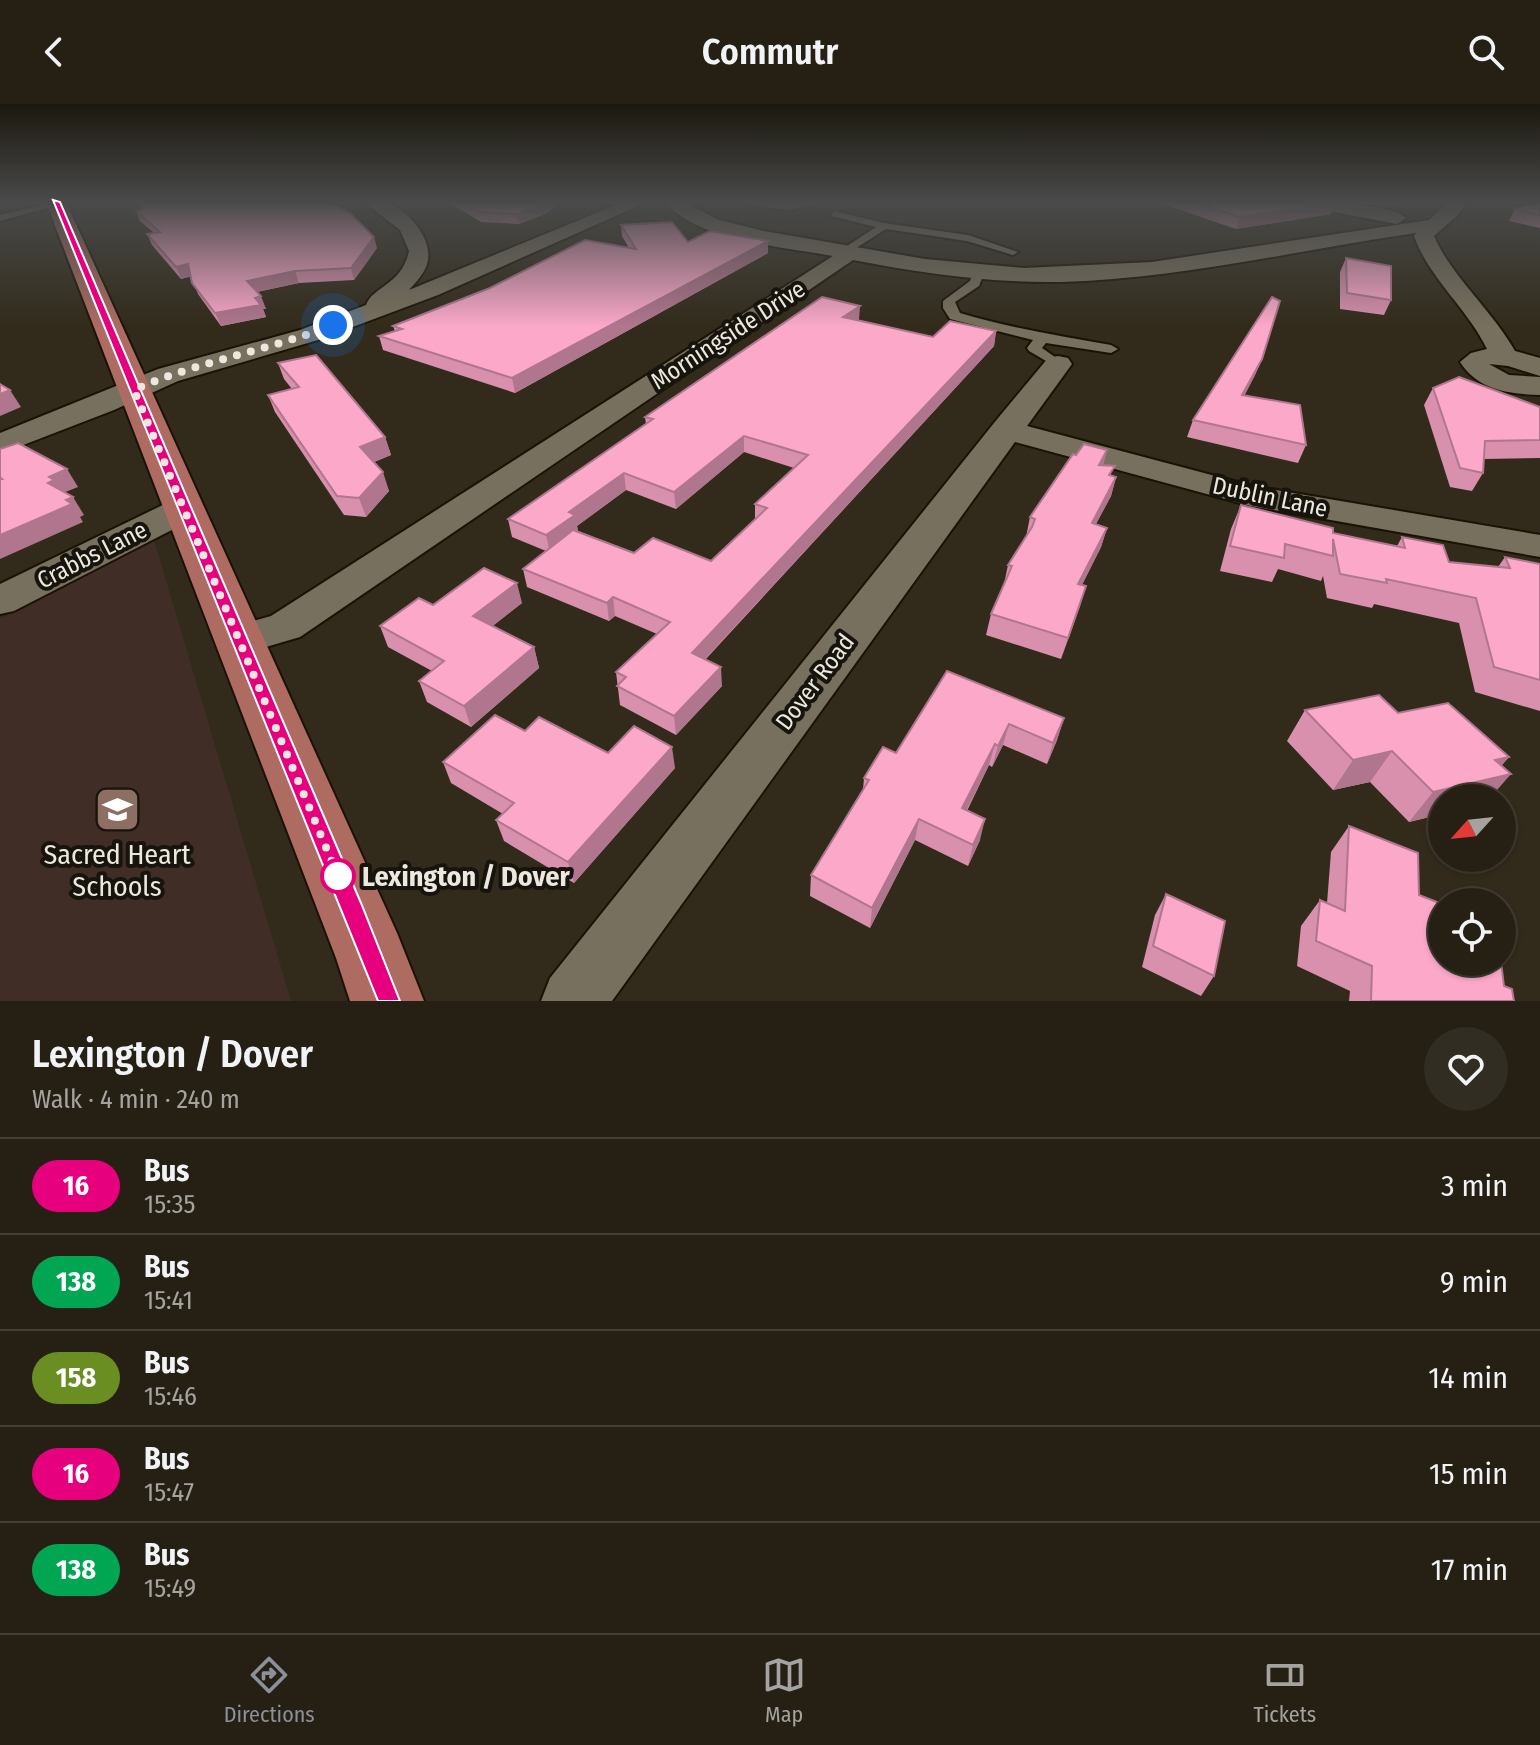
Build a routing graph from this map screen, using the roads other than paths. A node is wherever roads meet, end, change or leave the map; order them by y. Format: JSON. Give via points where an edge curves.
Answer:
{"nodes":[{"id":1,"x":74,"y":244,"type":"edge"},
{"id":2,"x":420,"y":244,"type":"edge"},
{"id":3,"x":541,"y":244,"type":"edge"},
{"id":4,"x":805,"y":244,"type":"edge"},
{"id":5,"x":857,"y":244,"type":"edge"},
{"id":6,"x":987,"y":244,"type":"edge"},
{"id":7,"x":1302,"y":244,"type":"edge"},
{"id":8,"x":1384,"y":244,"type":"edge"},
{"id":9,"x":1427,"y":244,"type":"edge"},
{"id":10,"x":845,"y":252,"type":"junction"},
{"id":11,"x":1013,"y":252,"type":"dead end"},
{"id":12,"x":1431,"y":254,"type":"junction"},
{"id":13,"x":438,"y":258,"type":"junction"},
{"id":14,"x":502,"y":260,"type":"junction"},
{"id":15,"x":978,"y":273,"type":"junction"},
{"id":16,"x":358,"y":316,"type":"junction"},
{"id":17,"x":1111,"y":349,"type":"dead end"},
{"id":18,"x":1052,"y":350,"type":"junction"},
{"id":19,"x":1505,"y":358,"type":"junction"},
{"id":20,"x":1540,"y":368,"type":"edge"},
{"id":21,"x":1540,"y":386,"type":"edge"},
{"id":22,"x":134,"y":390,"type":"junction"},
{"id":23,"x":1005,"y":430,"type":"junction"},
{"id":24,"x":0,"y":444,"type":"edge"},
{"id":25,"x":184,"y":509,"type":"junction"},
{"id":26,"x":1540,"y":546,"type":"edge"},
{"id":27,"x":0,"y":601,"type":"edge"},
{"id":28,"x":239,"y":640,"type":"junction"},
{"id":29,"x":372,"y":992,"type":"edge"},
{"id":30,"x":573,"y":1001,"type":"edge"}],
"edges":[{"from":1,"to":22,"type":"main road"},
{"from":2,"to":13,"type":"street"},
{"from":3,"to":14,"type":"street"},
{"from":4,"to":10,"type":"street"},
{"from":5,"to":10,"type":"lane"},
{"from":6,"to":11,"type":"lane"},
{"from":7,"to":15,"type":"street","via":[[1149,270]]},
{"from":8,"to":12,"type":"street"},
{"from":9,"to":12,"type":"street"},
{"from":10,"to":15,"type":"street"},
{"from":10,"to":28,"type":"street","name":"Morningside Drive","via":[[842,260],[285,627]]},
{"from":12,"to":19,"type":"street","via":[[1488,325]]},
{"from":13,"to":14,"type":"street"},
{"from":13,"to":16,"type":"street"},
{"from":14,"to":16,"type":"street"},
{"from":15,"to":18,"type":"lane","via":[[970,288],[951,299],[952,313]]},
{"from":16,"to":22,"type":"street"},
{"from":17,"to":18,"type":"lane"},
{"from":18,"to":23,"type":"street","name":"Dover Road"},
{"from":19,"to":20,"type":"street"},
{"from":19,"to":21,"type":"street","via":[[1473,362],[1479,371],[1500,380]]},
{"from":22,"to":24,"type":"street"},
{"from":22,"to":25,"type":"main road"},
{"from":23,"to":26,"type":"street","name":"Dublin Lane","via":[[1251,496]]},
{"from":23,"to":30,"type":"street","name":"Dover Road"},
{"from":25,"to":27,"type":"street","name":"Crabbs Lane"},
{"from":25,"to":28,"type":"main road"},
{"from":28,"to":29,"type":"main road"}]}
